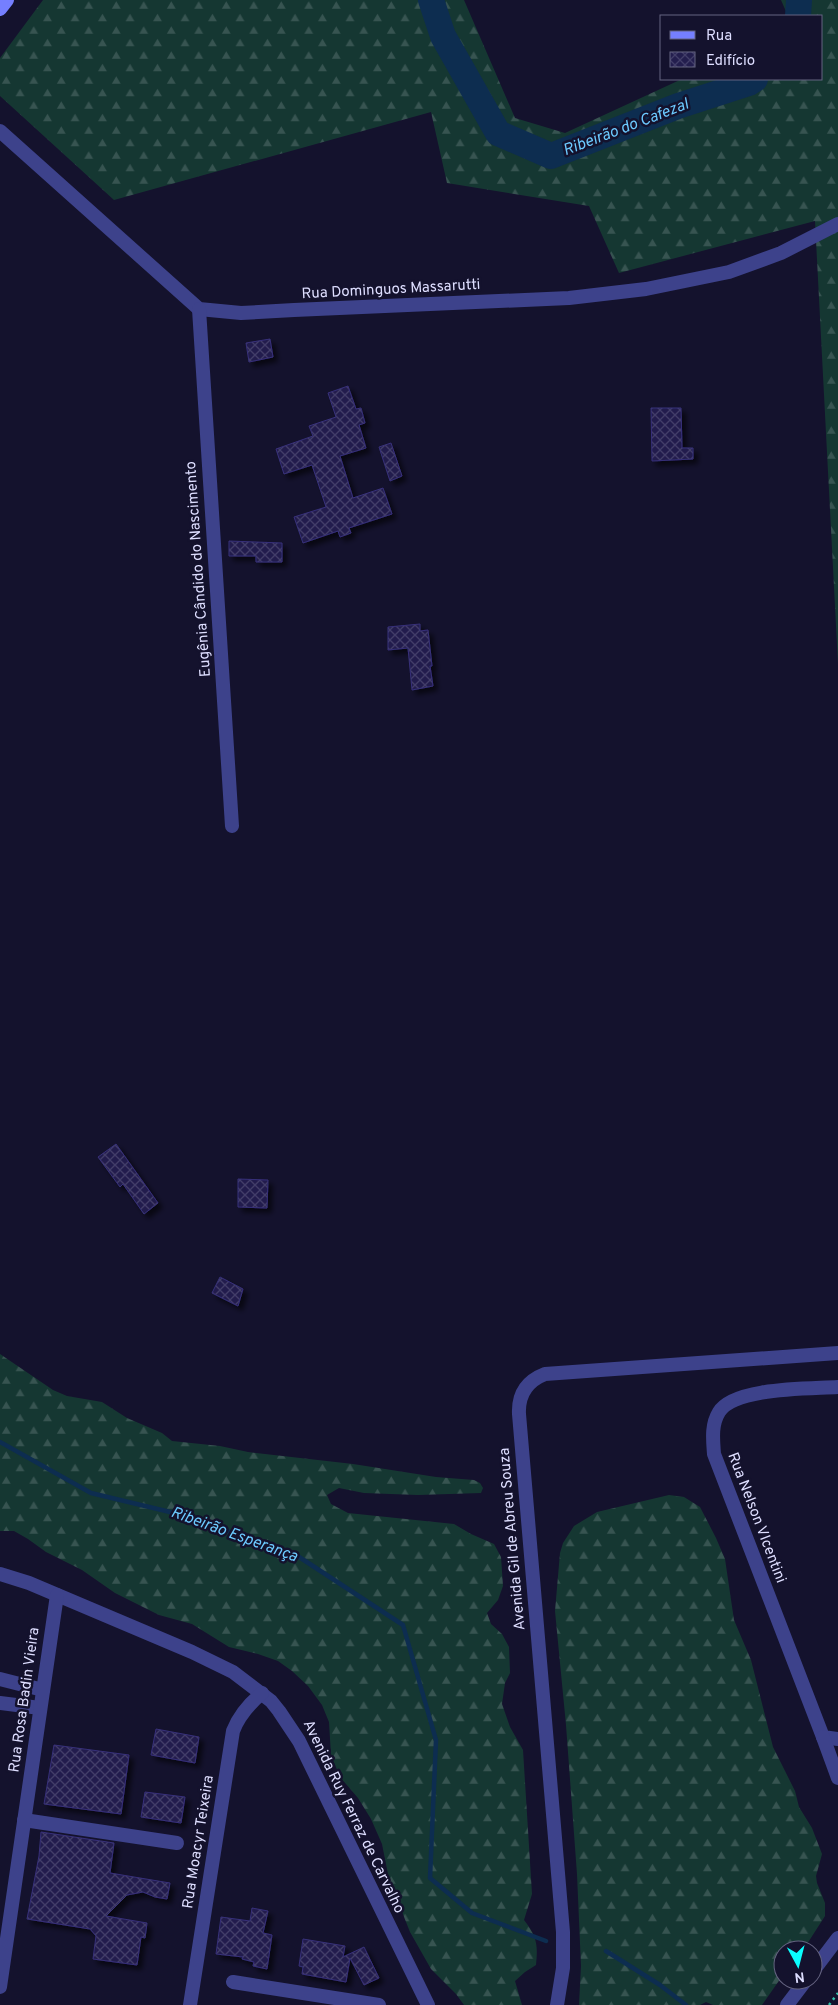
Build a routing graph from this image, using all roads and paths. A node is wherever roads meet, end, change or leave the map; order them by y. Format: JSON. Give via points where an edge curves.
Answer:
{"nodes":[{"id":1,"x":7,"y":0,"type":"edge"},
{"id":2,"x":0,"y":9,"type":"edge"},
{"id":3,"x":0,"y":131,"type":"edge"},
{"id":4,"x":838,"y":224,"type":"edge"},
{"id":5,"x":199,"y":309,"type":"junction"},
{"id":6,"x":232,"y":826,"type":"dead end"},
{"id":7,"x":838,"y":1353,"type":"edge"},
{"id":8,"x":838,"y":1387,"type":"edge"},
{"id":9,"x":0,"y":1574,"type":"edge"},
{"id":10,"x":58,"y":1595,"type":"junction"},
{"id":11,"x":0,"y":1679,"type":"edge"},
{"id":12,"x":43,"y":1690,"type":"junction"},
{"id":13,"x":262,"y":1693,"type":"junction"},
{"id":14,"x":0,"y":1703,"type":"edge"},
{"id":15,"x":40,"y":1708,"type":"junction"},
{"id":16,"x":823,"y":1738,"type":"junction"},
{"id":17,"x":838,"y":1739,"type":"edge"},
{"id":18,"x":838,"y":1778,"type":"edge"},
{"id":19,"x":24,"y":1820,"type":"junction"},
{"id":20,"x":177,"y":1843,"type":"dead end"},
{"id":21,"x":838,"y":1938,"type":"edge"},
{"id":22,"x":823,"y":1958,"type":"edge"},
{"id":23,"x":233,"y":1982,"type":"dead end"},
{"id":24,"x":0,"y":1987,"type":"edge"},
{"id":25,"x":798,"y":1990,"type":"edge"},
{"id":26,"x":838,"y":1993,"type":"edge"},
{"id":27,"x":190,"y":2005,"type":"edge"},
{"id":28,"x":380,"y":2005,"type":"edge"},
{"id":29,"x":428,"y":2005,"type":"edge"},
{"id":30,"x":557,"y":2005,"type":"edge"},
{"id":31,"x":787,"y":2005,"type":"edge"},
{"id":32,"x":829,"y":2005,"type":"edge"}],
"edges":[{"from":1,"to":2,"type":"main road"},
{"from":3,"to":5,"type":"street"},
{"from":4,"to":5,"type":"street","name":"Rua Dominguos Massarutti","via":[[781,253],[729,272],[646,289],[569,298],[241,313]]},
{"from":5,"to":6,"type":"street","name":"Eugênia Cândido do Nascimento"},
{"from":7,"to":30,"type":"street","name":"Avenida Gil de Abreu Souza","via":[[545,1374],[534,1378],[519,1399],[563,1932],[563,1968]]},
{"from":8,"to":16,"type":"street","name":"Rua Nelson VIcentini","via":[[756,1393],[730,1400],[718,1412],[712,1432],[714,1454]]},
{"from":9,"to":10,"type":"street","name":"Avenida Ruy Ferraz de Carvalho"},
{"from":10,"to":12,"type":"street","name":"Rua Rosa Badin Vieira"},
{"from":10,"to":13,"type":"street","name":"Avenida Ruy Ferraz de Carvalho","via":[[214,1662]]},
{"from":11,"to":12,"type":"street"},
{"from":12,"to":15,"type":"street","name":"Rua Rosa Badin Vieira"},
{"from":13,"to":27,"type":"street","name":"Rua Moacyr Teixeira","via":[[242,1713],[233,1731]]},
{"from":13,"to":29,"type":"street","name":"Avenida Ruy Ferraz de Carvalho","via":[[300,1741]]},
{"from":14,"to":15,"type":"street"},
{"from":15,"to":19,"type":"street","name":"Rua Rosa Badin Vieira"},
{"from":16,"to":17,"type":"street"},
{"from":16,"to":18,"type":"street","name":"Rua Nelson VIcentini"},
{"from":19,"to":20,"type":"street"},
{"from":19,"to":24,"type":"street","name":"Rua Rosa Badin Vieira"},
{"from":21,"to":22,"type":"street"},
{"from":23,"to":28,"type":"street"},
{"from":25,"to":31,"type":"street"},
{"from":26,"to":32,"type":"path"}]}
